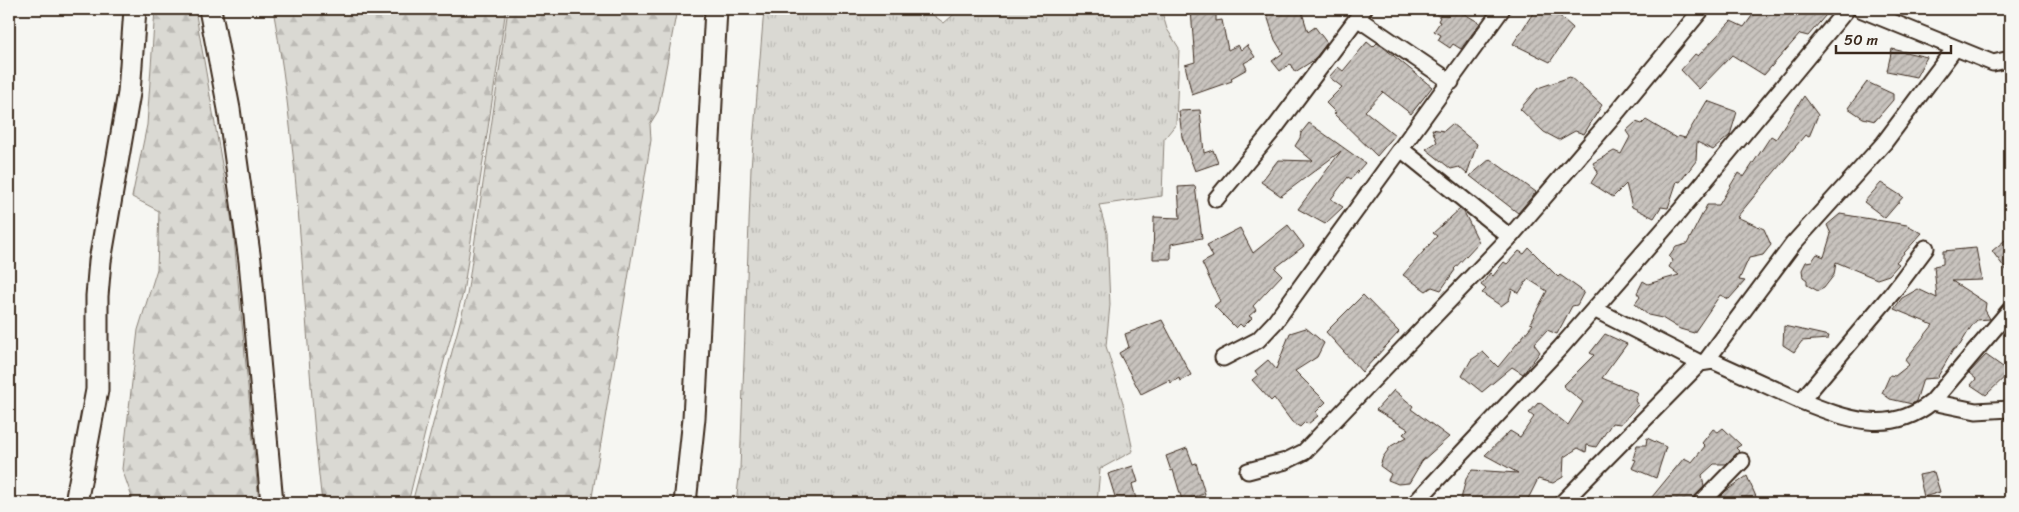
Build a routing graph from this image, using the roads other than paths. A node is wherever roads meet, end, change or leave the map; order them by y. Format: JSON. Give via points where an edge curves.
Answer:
{"nodes":[{"id":1,"x":136,"y":9,"type":"edge"},
{"id":2,"x":210,"y":9,"type":"edge"},
{"id":3,"x":716,"y":9,"type":"edge"},
{"id":4,"x":1502,"y":9,"type":"edge"},
{"id":5,"x":1702,"y":9,"type":"edge"},
{"id":6,"x":1847,"y":9,"type":"edge"},
{"id":7,"x":1860,"y":9,"type":"edge"},
{"id":8,"x":1361,"y":13,"type":"edge"},
{"id":9,"x":1880,"y":13,"type":"edge"},
{"id":10,"x":1955,"y":48,"type":"junction"},
{"id":11,"x":2010,"y":59,"type":"edge"},
{"id":12,"x":1451,"y":82,"type":"junction"},
{"id":13,"x":1401,"y":149,"type":"junction"},
{"id":14,"x":1216,"y":199,"type":"dead end"},
{"id":15,"x":1510,"y":237,"type":"junction"},
{"id":16,"x":1926,"y":248,"type":"dead end"},
{"id":17,"x":1594,"y":309,"type":"junction"},
{"id":18,"x":2010,"y":310,"type":"edge"},
{"id":19,"x":1223,"y":358,"type":"dead end"},
{"id":20,"x":1703,"y":362,"type":"junction"},
{"id":21,"x":1801,"y":401,"type":"junction"},
{"id":22,"x":1932,"y":402,"type":"junction"},
{"id":23,"x":2010,"y":409,"type":"edge"},
{"id":24,"x":1742,"y":461,"type":"dead end"},
{"id":25,"x":1248,"y":471,"type":"dead end"},
{"id":26,"x":76,"y":503,"type":"edge"},
{"id":27,"x":272,"y":503,"type":"edge"},
{"id":28,"x":685,"y":503,"type":"edge"},
{"id":29,"x":1415,"y":503,"type":"edge"},
{"id":30,"x":1562,"y":503,"type":"edge"},
{"id":31,"x":1701,"y":503,"type":"edge"}],
"edges":[{"from":1,"to":26,"type":"main road","via":[[129,94],[100,261],[97,390]]},
{"from":2,"to":27,"type":"main road","via":[[229,109],[250,261]]},
{"from":3,"to":28,"type":"main road","via":[[694,418]]},
{"from":4,"to":12,"type":"street"},
{"from":5,"to":15,"type":"street"},
{"from":6,"to":17,"type":"street"},
{"from":7,"to":9,"type":"street"},
{"from":8,"to":12,"type":"street"},
{"from":8,"to":14,"type":"street","via":[[1274,129]]},
{"from":9,"to":10,"type":"street"},
{"from":10,"to":11,"type":"street","via":[[1993,63]]},
{"from":10,"to":20,"type":"street","via":[[1884,143],[1793,244]]},
{"from":12,"to":13,"type":"street"},
{"from":13,"to":15,"type":"street"},
{"from":13,"to":19,"type":"street","via":[[1275,322],[1258,340]]},
{"from":15,"to":25,"type":"street","via":[[1304,452],[1286,461]]},
{"from":16,"to":21,"type":"street"},
{"from":17,"to":20,"type":"street"},
{"from":17,"to":29,"type":"street"},
{"from":18,"to":22,"type":"street"},
{"from":20,"to":21,"type":"street","via":[[1713,361]]},
{"from":20,"to":30,"type":"street"},
{"from":21,"to":22,"type":"street","via":[[1832,414],[1861,421],[1908,417]]},
{"from":22,"to":23,"type":"street","via":[[1976,411]]},
{"from":24,"to":31,"type":"street"}]}
